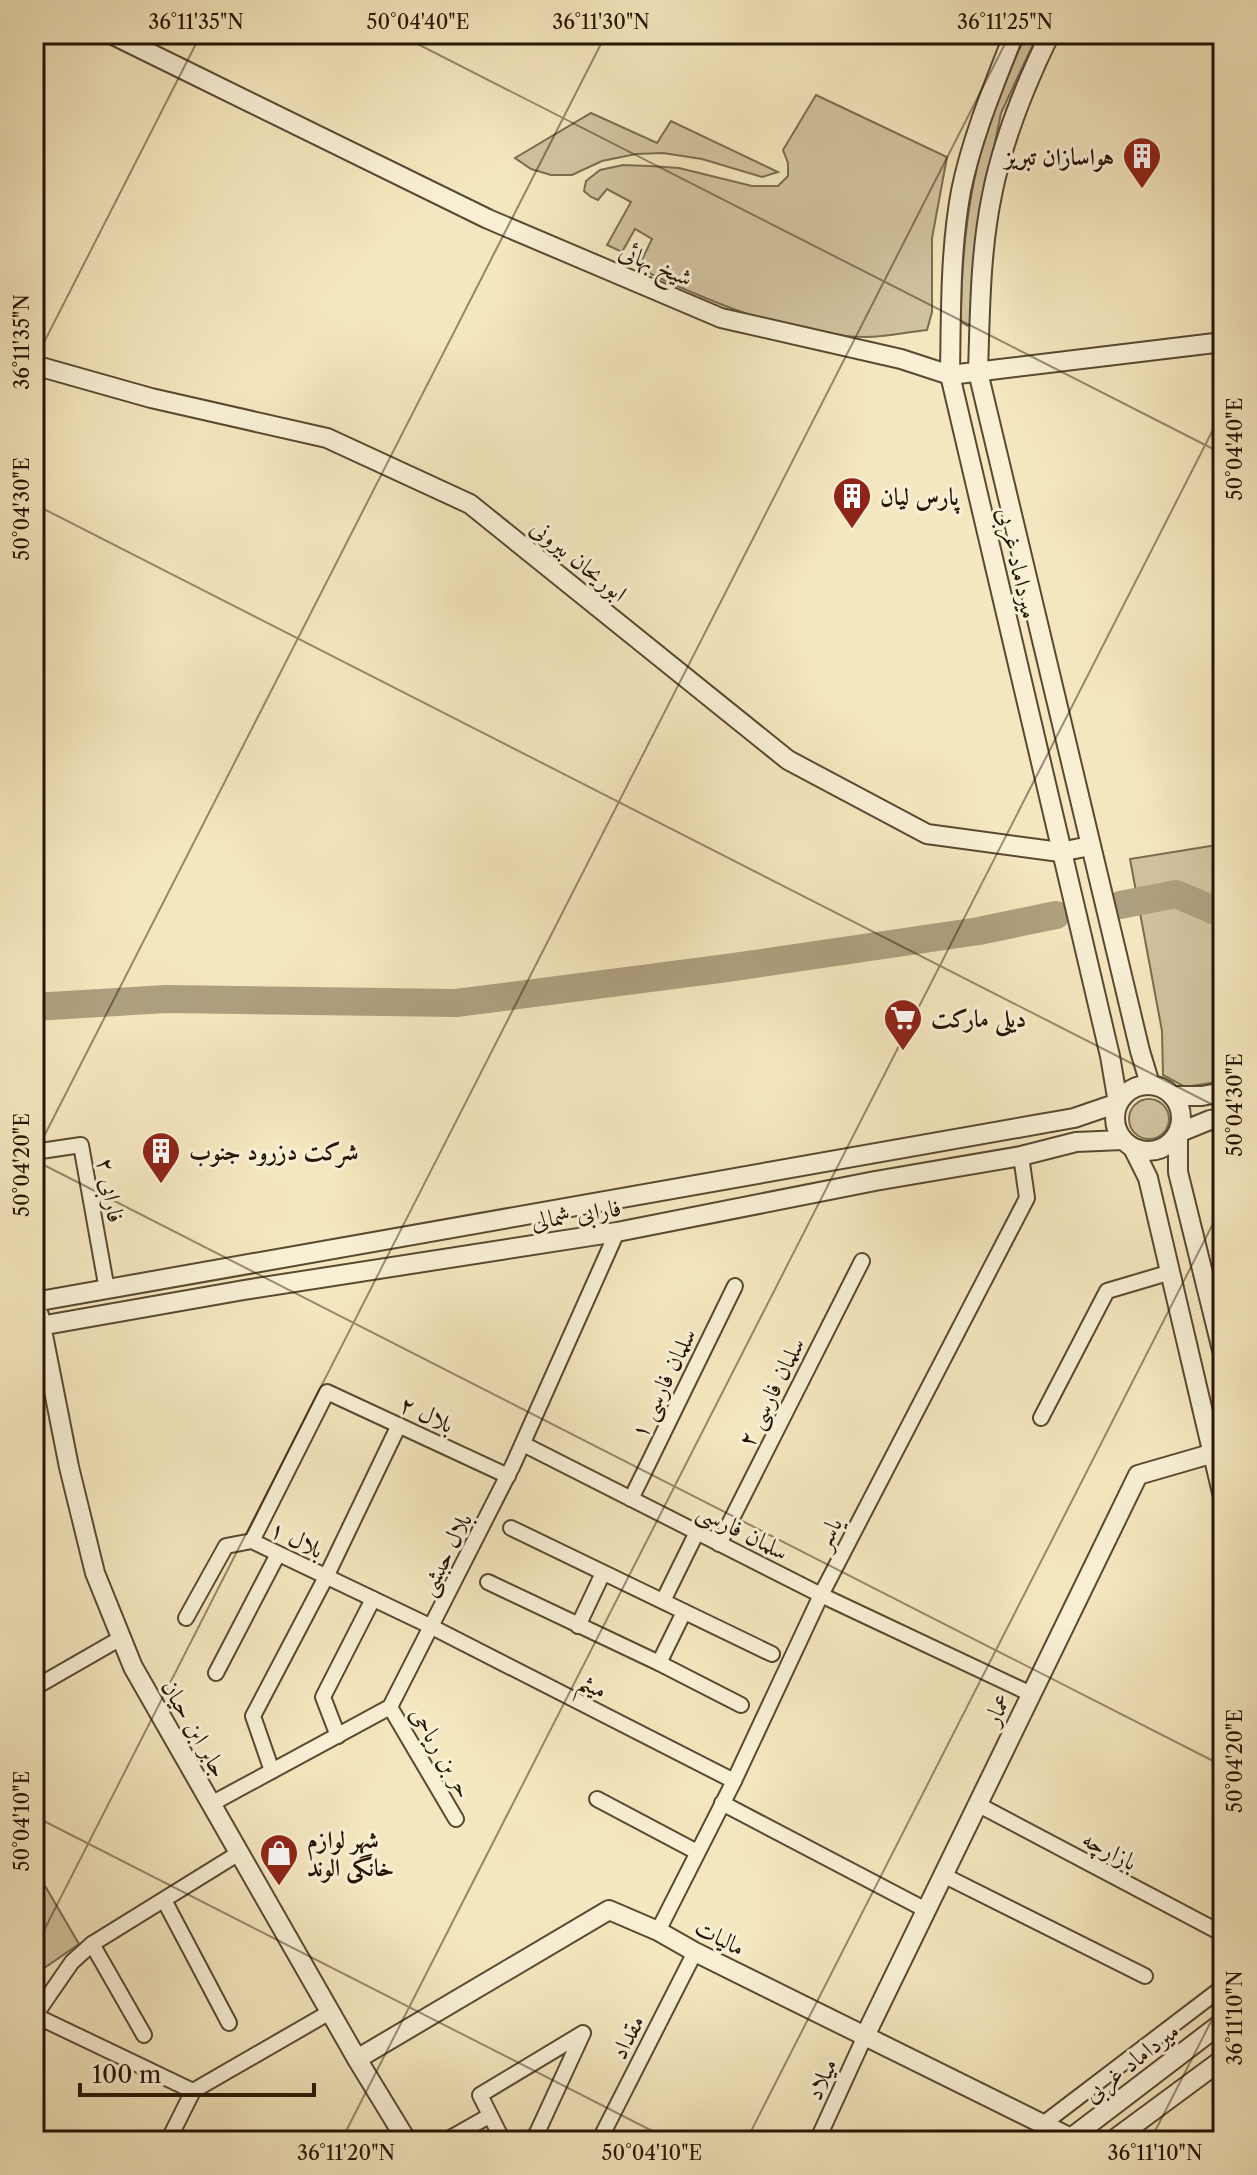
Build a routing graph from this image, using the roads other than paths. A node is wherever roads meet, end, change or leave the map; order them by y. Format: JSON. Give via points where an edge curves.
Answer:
{"nodes":[{"id":1,"x":111,"y":34,"type":"edge"},
{"id":2,"x":1014,"y":34,"type":"edge"},
{"id":3,"x":1050,"y":34,"type":"edge"},
{"id":4,"x":1223,"y":342,"type":"edge"},
{"id":5,"x":34,"y":365,"type":"edge"},
{"id":6,"x":978,"y":372,"type":"junction"},
{"id":7,"x":950,"y":375,"type":"junction"},
{"id":8,"x":1090,"y":846,"type":"junction"},
{"id":9,"x":1060,"y":852,"type":"junction"},
{"id":10,"x":1150,"y":1084,"type":"junction"},
{"id":11,"x":1223,"y":1092,"type":"edge"},
{"id":12,"x":1174,"y":1096,"type":"junction"},
{"id":13,"x":1118,"y":1103,"type":"junction"},
{"id":14,"x":1223,"y":1118,"type":"edge"},
{"id":15,"x":1178,"y":1133,"type":"junction"},
{"id":16,"x":1128,"y":1144,"type":"junction"},
{"id":17,"x":34,"y":1152,"type":"edge"},
{"id":18,"x":1021,"y":1156,"type":"junction"},
{"id":19,"x":617,"y":1232,"type":"junction"},
{"id":20,"x":862,"y":1261,"type":"dead end"},
{"id":21,"x":1171,"y":1272,"type":"junction"},
{"id":22,"x":735,"y":1286,"type":"dead end"},
{"id":23,"x":107,"y":1290,"type":"junction"},
{"id":24,"x":36,"y":1302,"type":"edge"},
{"id":25,"x":38,"y":1326,"type":"edge"},
{"id":26,"x":1223,"y":1354,"type":"edge"},
{"id":27,"x":327,"y":1392,"type":"joint"},
{"id":28,"x":1041,"y":1418,"type":"dead end"},
{"id":29,"x":399,"y":1425,"type":"junction"},
{"id":30,"x":523,"y":1444,"type":"junction"},
{"id":31,"x":1214,"y":1453,"type":"junction"},
{"id":32,"x":508,"y":1476,"type":"junction"},
{"id":33,"x":1223,"y":1497,"type":"edge"},
{"id":34,"x":631,"y":1499,"type":"junction"},
{"id":35,"x":511,"y":1528,"type":"dead end"},
{"id":36,"x":697,"y":1532,"type":"junction"},
{"id":37,"x":252,"y":1541,"type":"junction"},
{"id":38,"x":719,"y":1544,"type":"junction"},
{"id":39,"x":278,"y":1554,"type":"junction"},
{"id":40,"x":603,"y":1573,"type":"junction"},
{"id":41,"x":326,"y":1577,"type":"junction"},
{"id":42,"x":488,"y":1582,"type":"dead end"},
{"id":43,"x":821,"y":1595,"type":"junction"},
{"id":44,"x":373,"y":1599,"type":"junction"},
{"id":45,"x":663,"y":1601,"type":"junction"},
{"id":46,"x":684,"y":1612,"type":"junction"},
{"id":47,"x":186,"y":1618,"type":"dead end"},
{"id":48,"x":578,"y":1626,"type":"junction"},
{"id":49,"x":432,"y":1627,"type":"junction"},
{"id":50,"x":121,"y":1638,"type":"junction"},
{"id":51,"x":772,"y":1654,"type":"dead end"},
{"id":52,"x":659,"y":1663,"type":"junction"},
{"id":53,"x":216,"y":1673,"type":"dead end"},
{"id":54,"x":34,"y":1688,"type":"edge"},
{"id":55,"x":1031,"y":1694,"type":"junction"},
{"id":56,"x":741,"y":1705,"type":"dead end"},
{"id":57,"x":390,"y":1707,"type":"junction"},
{"id":58,"x":338,"y":1736,"type":"junction"},
{"id":59,"x":272,"y":1771,"type":"junction"},
{"id":60,"x":734,"y":1781,"type":"junction"},
{"id":61,"x":597,"y":1799,"type":"dead end"},
{"id":62,"x":722,"y":1803,"type":"junction"},
{"id":63,"x":211,"y":1804,"type":"junction"},
{"id":64,"x":977,"y":1804,"type":"junction"},
{"id":65,"x":456,"y":1819,"type":"dead end"},
{"id":66,"x":697,"y":1852,"type":"junction"},
{"id":67,"x":239,"y":1853,"type":"junction"},
{"id":68,"x":943,"y":1875,"type":"junction"},
{"id":69,"x":164,"y":1900,"type":"junction"},
{"id":70,"x":926,"y":1910,"type":"junction"},
{"id":71,"x":658,"y":1931,"type":"junction"},
{"id":72,"x":1223,"y":1934,"type":"edge"},
{"id":73,"x":92,"y":1944,"type":"junction"},
{"id":74,"x":695,"y":1952,"type":"junction"},
{"id":75,"x":1145,"y":1976,"type":"dead end"},
{"id":76,"x":1223,"y":1987,"type":"edge"},
{"id":77,"x":330,"y":2012,"type":"junction"},
{"id":78,"x":34,"y":2015,"type":"edge"},
{"id":79,"x":1223,"y":2022,"type":"edge"},
{"id":80,"x":229,"y":2023,"type":"dead end"},
{"id":81,"x":144,"y":2035,"type":"dead end"},
{"id":82,"x":865,"y":2036,"type":"junction"},
{"id":83,"x":357,"y":2059,"type":"junction"},
{"id":84,"x":1223,"y":2059,"type":"edge"},
{"id":85,"x":193,"y":2091,"type":"junction"},
{"id":86,"x":489,"y":2116,"type":"junction"},
{"id":87,"x":1043,"y":2124,"type":"junction"},
{"id":88,"x":1069,"y":2140,"type":"edge"},
{"id":89,"x":168,"y":2141,"type":"edge"},
{"id":90,"x":407,"y":2141,"type":"edge"},
{"id":91,"x":445,"y":2141,"type":"edge"},
{"id":92,"x":503,"y":2141,"type":"edge"},
{"id":93,"x":526,"y":2141,"type":"edge"},
{"id":94,"x":599,"y":2141,"type":"edge"},
{"id":95,"x":817,"y":2141,"type":"edge"},
{"id":96,"x":1112,"y":2141,"type":"edge"}],
"edges":[{"from":1,"to":7,"type":"street","name":"شیخ بهائی","via":[[488,219],[721,318]]},
{"from":2,"to":7,"type":"street","name":"میرداماد غربی","via":[[982,116],[961,191],[951,277]]},
{"from":3,"to":6,"type":"street","name":"میرداماد غربی","via":[[1011,123],[992,195],[981,280]]},
{"from":4,"to":6,"type":"street","name":"شیخ بهائی"},
{"from":5,"to":9,"type":"street","name":"ابوریحان بیرونی","via":[[327,438],[470,504],[788,760],[927,834]]},
{"from":6,"to":7,"type":"street","name":"شیخ بهائی"},
{"from":6,"to":8,"type":"street","name":"میرداماد غربی"},
{"from":7,"to":9,"type":"street","name":"میرداماد غربی"},
{"from":8,"to":9,"type":"street","name":"ابوریحان بیرونی"},
{"from":8,"to":10,"type":"street","name":"میرداماد غربی"},
{"from":9,"to":13,"type":"street","name":"میرداماد غربی"},
{"from":10,"to":12,"type":"street"},
{"from":10,"to":13,"type":"street","via":[[1132,1089]]},
{"from":11,"to":12,"type":"street"},
{"from":12,"to":15,"type":"street","via":[[1181,1113]]},
{"from":13,"to":16,"type":"street","via":[[1115,1122]]},
{"from":13,"to":23,"type":"street","name":"فارابی شمالی","via":[[1074,1118]]},
{"from":14,"to":15,"type":"street"},
{"from":15,"to":16,"type":"street","via":[[1154,1151]]},
{"from":15,"to":26,"type":"street","via":[[1178,1172]]},
{"from":16,"to":18,"type":"street","name":"فارابی شمالی","via":[[1076,1142]]},
{"from":16,"to":21,"type":"street","via":[[1148,1178]]},
{"from":17,"to":23,"type":"street","name":"فارابی ۲","via":[[81,1145]]},
{"from":18,"to":19,"type":"street","name":"فارابی شمالی"},
{"from":18,"to":43,"type":"street","name":"یاسر","via":[[1027,1198]]},
{"from":19,"to":25,"type":"street","name":"فارابی شمالی"},
{"from":19,"to":30,"type":"street","name":"بلال حبشی"},
{"from":20,"to":38,"type":"street","name":"سلمان فارسی ۲"},
{"from":21,"to":28,"type":"street","via":[[1107,1291]]},
{"from":21,"to":31,"type":"street"},
{"from":22,"to":34,"type":"street","name":"سلمان فارسی ۱"},
{"from":23,"to":24,"type":"street","name":"فارابی شمالی"},
{"from":24,"to":25,"type":"street","name":"جابر ابن حیان"},
{"from":25,"to":50,"type":"street","name":"جابر ابن حیان","via":[[95,1573]]},
{"from":27,"to":29,"type":"street","name":"بلال ۲"},
{"from":27,"to":37,"type":"street","name":"بلال ۱"},
{"from":29,"to":32,"type":"street","name":"بلال ۲"},
{"from":29,"to":41,"type":"street"},
{"from":30,"to":32,"type":"street","name":"بلال حبشی"},
{"from":30,"to":34,"type":"street","name":"سلمان فارسی"},
{"from":31,"to":33,"type":"street"},
{"from":31,"to":55,"type":"street","name":"عمار","via":[[1138,1475]]},
{"from":32,"to":49,"type":"street","name":"بلال حبشی"},
{"from":34,"to":36,"type":"street","name":"سلمان فارسی"},
{"from":35,"to":40,"type":"street"},
{"from":36,"to":38,"type":"street","name":"سلمان فارسی"},
{"from":36,"to":45,"type":"street"},
{"from":37,"to":39,"type":"street","name":"بلال ۱"},
{"from":37,"to":47,"type":"street","via":[[226,1546]]},
{"from":38,"to":43,"type":"street","name":"سلمان فارسی"},
{"from":39,"to":41,"type":"street","name":"بلال ۱"},
{"from":39,"to":53,"type":"street"},
{"from":40,"to":45,"type":"street"},
{"from":40,"to":48,"type":"street"},
{"from":41,"to":44,"type":"street","name":"بلال ۱"},
{"from":41,"to":59,"type":"street","via":[[253,1716]]},
{"from":42,"to":48,"type":"street"},
{"from":43,"to":55,"type":"street","name":"سلمان فارسی"},
{"from":43,"to":60,"type":"street","name":"یاسر"},
{"from":44,"to":49,"type":"street","name":"بلال ۱"},
{"from":44,"to":58,"type":"street","via":[[323,1697]]},
{"from":45,"to":46,"type":"street"},
{"from":46,"to":51,"type":"street"},
{"from":46,"to":52,"type":"street"},
{"from":48,"to":52,"type":"street"},
{"from":49,"to":57,"type":"street","name":"بلال حبشی"},
{"from":49,"to":60,"type":"street","name":"میثم"},
{"from":50,"to":54,"type":"street"},
{"from":50,"to":63,"type":"street","name":"جابر ابن حیان"},
{"from":52,"to":56,"type":"street"},
{"from":55,"to":64,"type":"street","name":"عمار"},
{"from":57,"to":58,"type":"street"},
{"from":57,"to":65,"type":"street","name":"حر بن ریاحی"},
{"from":58,"to":59,"type":"street"},
{"from":59,"to":63,"type":"street"},
{"from":60,"to":62,"type":"street","name":"یاسر"},
{"from":61,"to":66,"type":"street"},
{"from":62,"to":66,"type":"street","name":"یاسر"},
{"from":62,"to":70,"type":"street"},
{"from":63,"to":67,"type":"street","name":"جابر ابن حیان"},
{"from":64,"to":68,"type":"street","name":"عمار"},
{"from":64,"to":72,"type":"street","name":"بازارچه"},
{"from":66,"to":71,"type":"street","name":"یاسر"},
{"from":67,"to":69,"type":"street"},
{"from":67,"to":77,"type":"street","name":"جابر ابن حیان"},
{"from":68,"to":70,"type":"street","name":"عمار"},
{"from":68,"to":75,"type":"street"},
{"from":69,"to":73,"type":"street"},
{"from":69,"to":80,"type":"street"},
{"from":70,"to":82,"type":"street","name":"عمار"},
{"from":71,"to":74,"type":"street","name":"مالیات"},
{"from":71,"to":83,"type":"street","name":"مالیات","via":[[609,1910]]},
{"from":73,"to":78,"type":"street","via":[[72,1962]]},
{"from":73,"to":81,"type":"street"},
{"from":74,"to":82,"type":"street","name":"مالیات"},
{"from":74,"to":94,"type":"street","name":"مقداد"},
{"from":76,"to":87,"type":"street"},
{"from":77,"to":83,"type":"street","name":"جابر ابن حیان"},
{"from":77,"to":85,"type":"street"},
{"from":78,"to":85,"type":"street"},
{"from":79,"to":88,"type":"street","name":"میرداماد غربی"},
{"from":82,"to":87,"type":"street","name":"مالیات"},
{"from":82,"to":95,"type":"street","name":"میلاد"},
{"from":83,"to":90,"type":"street","name":"جابر ابن حیان"},
{"from":84,"to":96,"type":"street"},
{"from":85,"to":89,"type":"street"},
{"from":86,"to":91,"type":"street"},
{"from":86,"to":92,"type":"street"},
{"from":86,"to":93,"type":"street","via":[[480,2095],[583,2033],[536,2135]]},
{"from":87,"to":88,"type":"street","name":"مالیات"}]}
